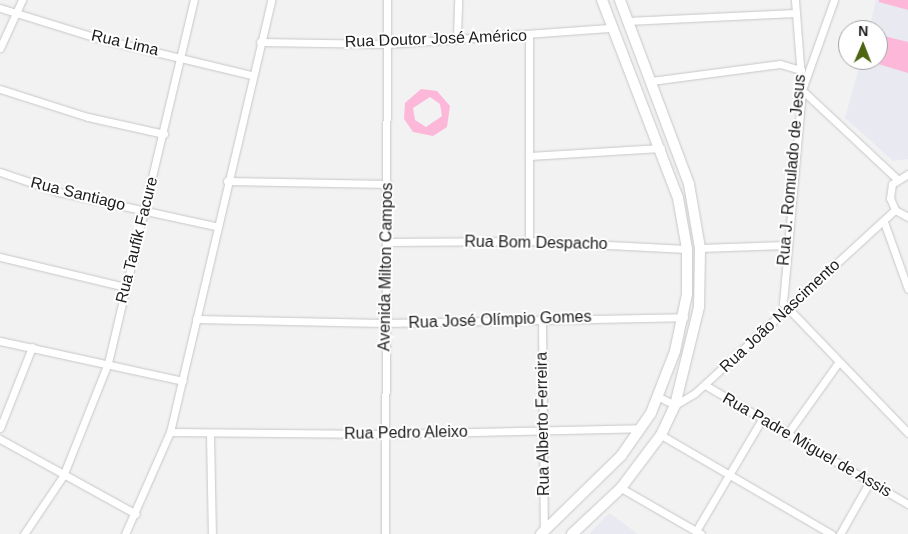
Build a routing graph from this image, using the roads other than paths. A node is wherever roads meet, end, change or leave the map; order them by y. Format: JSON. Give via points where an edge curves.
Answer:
{"nodes":[{"id":1,"x":22,"y":0,"type":"edge"},
{"id":2,"x":194,"y":0,"type":"edge"},
{"id":3,"x":271,"y":0,"type":"edge"},
{"id":4,"x":386,"y":0,"type":"edge"},
{"id":5,"x":458,"y":0,"type":"edge"},
{"id":6,"x":602,"y":0,"type":"edge"},
{"id":7,"x":620,"y":0,"type":"edge"},
{"id":8,"x":795,"y":0,"type":"edge"},
{"id":9,"x":834,"y":0,"type":"edge"},
{"id":10,"x":0,"y":8,"type":"edge"},
{"id":11,"x":795,"y":13,"type":"junction"},
{"id":12,"x":15,"y":14,"type":"junction"},
{"id":13,"x":627,"y":21,"type":"junction"},
{"id":14,"x":612,"y":28,"type":"junction"},
{"id":15,"x":529,"y":35,"type":"junction"},
{"id":16,"x":457,"y":36,"type":"junction"},
{"id":17,"x":260,"y":42,"type":"junction"},
{"id":18,"x":387,"y":44,"type":"junction"},
{"id":19,"x":0,"y":48,"type":"edge"},
{"id":20,"x":180,"y":56,"type":"junction"},
{"id":21,"x":801,"y":70,"type":"junction"},
{"id":22,"x":251,"y":75,"type":"junction"},
{"id":23,"x":651,"y":81,"type":"junction"},
{"id":24,"x":0,"y":89,"type":"edge"},
{"id":25,"x":802,"y":90,"type":"junction"},
{"id":26,"x":164,"y":134,"type":"junction"},
{"id":27,"x":662,"y":148,"type":"junction"},
{"id":28,"x":529,"y":156,"type":"junction"},
{"id":29,"x":0,"y":172,"type":"edge"},
{"id":30,"x":908,"y":174,"type":"edge"},
{"id":31,"x":897,"y":179,"type":"junction"},
{"id":32,"x":227,"y":181,"type":"junction"},
{"id":33,"x":388,"y":184,"type":"junction"},
{"id":34,"x":143,"y":210,"type":"junction"},
{"id":35,"x":896,"y":210,"type":"junction"},
{"id":36,"x":908,"y":217,"type":"edge"},
{"id":37,"x":884,"y":222,"type":"junction"},
{"id":38,"x":215,"y":226,"type":"junction"},
{"id":39,"x":529,"y":241,"type":"junction"},
{"id":40,"x":386,"y":242,"type":"junction"},
{"id":41,"x":785,"y":246,"type":"junction"},
{"id":42,"x":700,"y":248,"type":"junction"},
{"id":43,"x":687,"y":249,"type":"junction"},
{"id":44,"x":0,"y":257,"type":"edge"},
{"id":45,"x":125,"y":287,"type":"junction"},
{"id":46,"x":908,"y":289,"type":"edge"},
{"id":47,"x":785,"y":309,"type":"junction"},
{"id":48,"x":684,"y":317,"type":"junction"},
{"id":49,"x":542,"y":318,"type":"junction"},
{"id":50,"x":196,"y":319,"type":"junction"},
{"id":51,"x":384,"y":323,"type":"junction"},
{"id":52,"x":0,"y":341,"type":"edge"},
{"id":53,"x":32,"y":347,"type":"junction"},
{"id":54,"x":108,"y":363,"type":"junction"},
{"id":55,"x":838,"y":363,"type":"junction"},
{"id":56,"x":183,"y":381,"type":"junction"},
{"id":57,"x":705,"y":385,"type":"junction"},
{"id":58,"x":659,"y":397,"type":"junction"},
{"id":59,"x":675,"y":405,"type":"junction"},
{"id":60,"x":762,"y":420,"type":"junction"},
{"id":61,"x":0,"y":428,"type":"edge"},
{"id":62,"x":641,"y":428,"type":"junction"},
{"id":63,"x":542,"y":429,"type":"junction"},
{"id":64,"x":170,"y":432,"type":"junction"},
{"id":65,"x":788,"y":433,"type":"junction"},
{"id":66,"x":908,"y":433,"type":"edge"},
{"id":67,"x":210,"y":434,"type":"junction"},
{"id":68,"x":385,"y":434,"type":"junction"},
{"id":69,"x":660,"y":435,"type":"junction"},
{"id":70,"x":0,"y":439,"type":"edge"},
{"id":71,"x":733,"y":474,"type":"junction"},
{"id":72,"x":63,"y":476,"type":"junction"},
{"id":73,"x":870,"y":481,"type":"junction"},
{"id":74,"x":621,"y":488,"type":"junction"},
{"id":75,"x":908,"y":504,"type":"edge"},
{"id":76,"x":136,"y":514,"type":"junction"},
{"id":77,"x":542,"y":532,"type":"edge"},
{"id":78,"x":699,"y":533,"type":"edge"},
{"id":79,"x":24,"y":534,"type":"edge"},
{"id":80,"x":125,"y":534,"type":"edge"},
{"id":81,"x":212,"y":534,"type":"edge"},
{"id":82,"x":385,"y":534,"type":"edge"},
{"id":83,"x":572,"y":534,"type":"edge"},
{"id":84,"x":831,"y":534,"type":"edge"},
{"id":85,"x":840,"y":534,"type":"edge"}],
"edges":[{"from":1,"to":12,"type":"street"},
{"from":2,"to":20,"type":"street","name":"Rua Taufik Facure"},
{"from":3,"to":17,"type":"street"},
{"from":4,"to":18,"type":"street","name":"Avenida Milton Campos"},
{"from":5,"to":16,"type":"street"},
{"from":6,"to":14,"type":"main road"},
{"from":7,"to":13,"type":"main road"},
{"from":8,"to":11,"type":"street","name":"Rua J. Romulado de Jesus"},
{"from":9,"to":25,"type":"street"},
{"from":10,"to":12,"type":"street","name":"Rua Lima"},
{"from":11,"to":13,"type":"street"},
{"from":11,"to":21,"type":"street","name":"Rua J. Romulado de Jesus"},
{"from":12,"to":19,"type":"street"},
{"from":12,"to":20,"type":"street","name":"Rua Lima"},
{"from":13,"to":23,"type":"main road"},
{"from":14,"to":15,"type":"street","name":"Rua Doutor José Américo"},
{"from":14,"to":27,"type":"main road"},
{"from":15,"to":16,"type":"street","name":"Rua Doutor José Américo"},
{"from":15,"to":28,"type":"street"},
{"from":16,"to":18,"type":"street","name":"Rua Doutor José Américo"},
{"from":17,"to":18,"type":"street","name":"Rua Doutor José Américo"},
{"from":17,"to":22,"type":"street"},
{"from":18,"to":33,"type":"street","name":"Avenida Milton Campos"},
{"from":20,"to":22,"type":"street","name":"Rua Lima"},
{"from":20,"to":26,"type":"street","name":"Rua Taufik Facure"},
{"from":21,"to":23,"type":"street","via":[[780,64]]},
{"from":21,"to":25,"type":"street","name":"Rua J. Romulado de Jesus"},
{"from":22,"to":32,"type":"street"},
{"from":23,"to":42,"type":"main road","via":[[689,184]]},
{"from":24,"to":26,"type":"street","via":[[88,117]]},
{"from":25,"to":31,"type":"street"},
{"from":25,"to":41,"type":"street","name":"Rua J. Romulado de Jesus"},
{"from":26,"to":34,"type":"street","name":"Rua Taufik Facure"},
{"from":27,"to":28,"type":"street"},
{"from":27,"to":43,"type":"main road","via":[[678,198]]},
{"from":28,"to":39,"type":"street"},
{"from":29,"to":34,"type":"street","name":"Rua Santiago","via":[[59,192]]},
{"from":30,"to":31,"type":"street"},
{"from":31,"to":35,"type":"street","via":[[890,191]]},
{"from":32,"to":33,"type":"street"},
{"from":32,"to":38,"type":"street"},
{"from":33,"to":40,"type":"street","name":"Avenida Milton Campos"},
{"from":34,"to":38,"type":"street","name":"Rua Santiago"},
{"from":34,"to":45,"type":"street","name":"Rua Taufik Facure"},
{"from":35,"to":36,"type":"street"},
{"from":35,"to":37,"type":"street","name":"Rua João Nascimento"},
{"from":37,"to":46,"type":"street"},
{"from":37,"to":47,"type":"street","name":"Rua João Nascimento"},
{"from":38,"to":50,"type":"street"},
{"from":39,"to":40,"type":"street","name":"Rua Bom Despacho"},
{"from":39,"to":43,"type":"street","name":"Rua Bom Despacho"},
{"from":40,"to":51,"type":"street","name":"Avenida Milton Campos"},
{"from":41,"to":42,"type":"street"},
{"from":41,"to":47,"type":"street","name":"Rua J. Romulado de Jesus"},
{"from":42,"to":59,"type":"main road","via":[[699,307]]},
{"from":43,"to":48,"type":"main road"},
{"from":44,"to":45,"type":"street"},
{"from":45,"to":54,"type":"street","name":"Rua Taufik Facure"},
{"from":47,"to":55,"type":"street"},
{"from":47,"to":57,"type":"street","name":"Rua João Nascimento"},
{"from":48,"to":49,"type":"street","name":"Rua José Olímpio Gomes"},
{"from":48,"to":58,"type":"main road"},
{"from":49,"to":51,"type":"street","name":"Rua José Olímpio Gomes"},
{"from":49,"to":63,"type":"street","name":"Rua Alberto Ferreira"},
{"from":50,"to":51,"type":"street","name":"Rua José Olímpio Gomes"},
{"from":50,"to":56,"type":"street"},
{"from":51,"to":68,"type":"street","name":"Avenida Milton Campos"},
{"from":52,"to":53,"type":"street"},
{"from":53,"to":54,"type":"street"},
{"from":53,"to":61,"type":"street"},
{"from":54,"to":56,"type":"street"},
{"from":54,"to":72,"type":"street","name":"Rua Taufik Facure"},
{"from":55,"to":65,"type":"street"},
{"from":55,"to":66,"type":"street"},
{"from":56,"to":64,"type":"street"},
{"from":57,"to":59,"type":"street","name":"Rua João Nascimento"},
{"from":57,"to":60,"type":"street","name":"Rua Padre Miguel de Assis"},
{"from":58,"to":59,"type":"street"},
{"from":58,"to":62,"type":"main road"},
{"from":59,"to":69,"type":"main road"},
{"from":60,"to":65,"type":"street","name":"Rua Padre Miguel de Assis"},
{"from":60,"to":71,"type":"street"},
{"from":62,"to":63,"type":"street","name":"Rua Pedro Aleixo"},
{"from":62,"to":77,"type":"main road","via":[[621,456]]},
{"from":63,"to":68,"type":"street","name":"Rua Pedro Aleixo"},
{"from":63,"to":77,"type":"street","name":"Rua Alberto Ferreira"},
{"from":64,"to":67,"type":"street","name":"Rua Pedro Aleixo"},
{"from":64,"to":76,"type":"street"},
{"from":65,"to":73,"type":"street","name":"Rua Padre Miguel de Assis"},
{"from":67,"to":68,"type":"street","name":"Rua Pedro Aleixo"},
{"from":67,"to":81,"type":"street"},
{"from":68,"to":82,"type":"street","name":"Avenida Milton Campos"},
{"from":69,"to":71,"type":"street"},
{"from":69,"to":74,"type":"main road"},
{"from":70,"to":72,"type":"street"},
{"from":71,"to":78,"type":"street"},
{"from":71,"to":84,"type":"street"},
{"from":72,"to":76,"type":"street"},
{"from":72,"to":79,"type":"street","name":"Rua Taufik Facure"},
{"from":73,"to":75,"type":"street","name":"Rua Padre Miguel de Assis"},
{"from":73,"to":85,"type":"street"},
{"from":74,"to":78,"type":"street"},
{"from":74,"to":83,"type":"main road"},
{"from":76,"to":80,"type":"street"}]}
